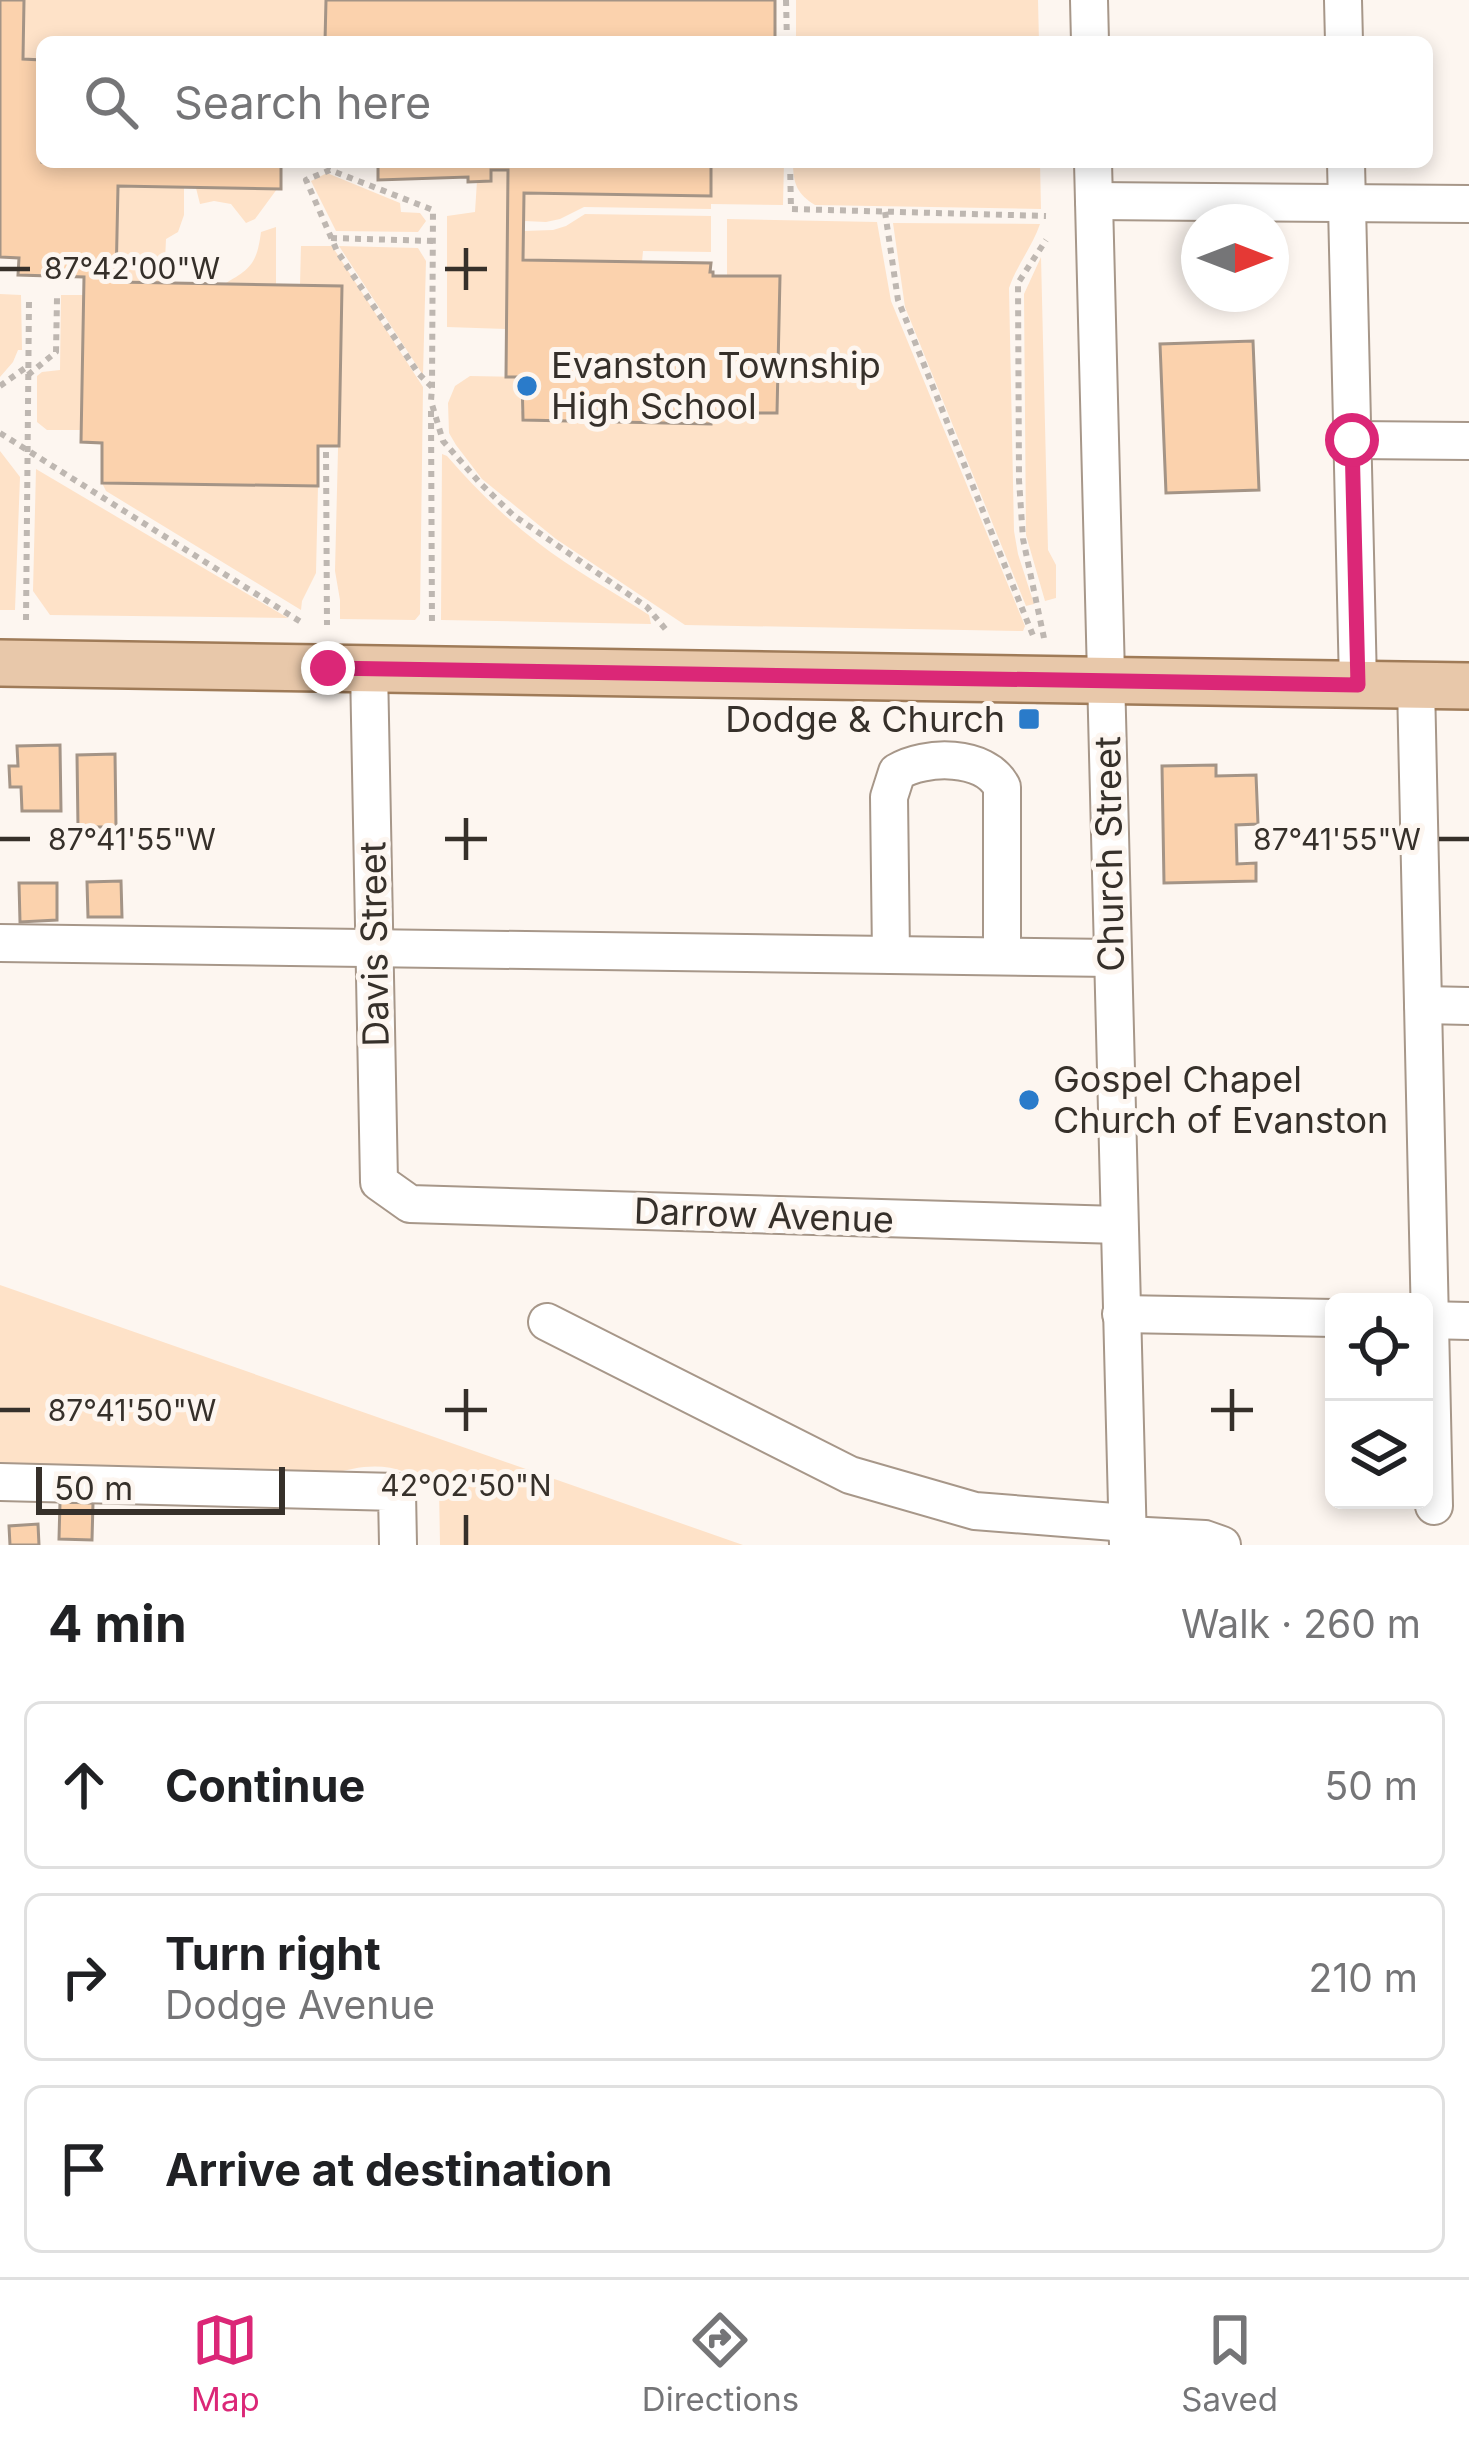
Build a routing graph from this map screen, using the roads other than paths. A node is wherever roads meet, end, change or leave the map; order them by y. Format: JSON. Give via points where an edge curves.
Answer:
{"nodes":[{"id":1,"x":1089,"y":0,"type":"edge"},
{"id":2,"x":1342,"y":0,"type":"edge"},
{"id":3,"x":1090,"y":36,"type":"edge"},
{"id":4,"x":1343,"y":36,"type":"edge"},
{"id":5,"x":1093,"y":168,"type":"edge"},
{"id":6,"x":1346,"y":168,"type":"edge"},
{"id":7,"x":1094,"y":201,"type":"junction"},
{"id":8,"x":1347,"y":202,"type":"junction"},
{"id":9,"x":1469,"y":204,"type":"edge"},
{"id":10,"x":1352,"y":440,"type":"junction"},
{"id":11,"x":1469,"y":441,"type":"edge"},
{"id":12,"x":0,"y":663,"type":"edge"},
{"id":13,"x":369,"y":668,"type":"junction"},
{"id":14,"x":1105,"y":681,"type":"junction"},
{"id":15,"x":1358,"y":685,"type":"junction"},
{"id":16,"x":1416,"y":685,"type":"junction"},
{"id":17,"x":1469,"y":686,"type":"edge"},
{"id":18,"x":0,"y":943,"type":"edge"},
{"id":19,"x":374,"y":949,"type":"junction"},
{"id":20,"x":892,"y":955,"type":"junction"},
{"id":21,"x":1002,"y":956,"type":"junction"},
{"id":22,"x":1112,"y":958,"type":"junction"},
{"id":23,"x":1423,"y":1005,"type":"junction"},
{"id":24,"x":1469,"y":1006,"type":"edge"},
{"id":25,"x":410,"y":1204,"type":"joint"},
{"id":26,"x":1119,"y":1225,"type":"junction"},
{"id":27,"x":1427,"y":1293,"type":"edge"},
{"id":28,"x":1121,"y":1314,"type":"junction"},
{"id":29,"x":1325,"y":1318,"type":"edge"},
{"id":30,"x":1433,"y":1320,"type":"edge"},
{"id":31,"x":1469,"y":1321,"type":"edge"},
{"id":32,"x":548,"y":1322,"type":"dead end"},
{"id":33,"x":1430,"y":1401,"type":"edge"},
{"id":34,"x":0,"y":1482,"type":"edge"},
{"id":35,"x":1434,"y":1506,"type":"dead end"},
{"id":36,"x":1127,"y":1534,"type":"edge"},
{"id":37,"x":398,"y":1545,"type":"edge"},
{"id":38,"x":1222,"y":1545,"type":"edge"}],
"edges":[{"from":1,"to":3,"type":"street"},
{"from":2,"to":4,"type":"street"},
{"from":5,"to":7,"type":"street","name":"Church Street"},
{"from":6,"to":8,"type":"street"},
{"from":7,"to":8,"type":"street"},
{"from":7,"to":14,"type":"street","name":"Church Street"},
{"from":8,"to":9,"type":"street"},
{"from":8,"to":10,"type":"street"},
{"from":10,"to":11,"type":"street"},
{"from":10,"to":15,"type":"street"},
{"from":12,"to":13,"type":"main road"},
{"from":13,"to":14,"type":"main road"},
{"from":13,"to":19,"type":"street","name":"Davis Street"},
{"from":14,"to":15,"type":"main road"},
{"from":14,"to":22,"type":"street","name":"Church Street"},
{"from":15,"to":16,"type":"main road"},
{"from":16,"to":17,"type":"main road"},
{"from":16,"to":23,"type":"street"},
{"from":18,"to":19,"type":"street"},
{"from":19,"to":20,"type":"street"},
{"from":19,"to":25,"type":"street","name":"Davis Street","via":[[379,1182]]},
{"from":20,"to":21,"type":"street"},
{"from":20,"to":21,"type":"street","via":[[889,797],[897,772],[956,761],[987,770],[1002,787]]},
{"from":21,"to":22,"type":"street"},
{"from":22,"to":26,"type":"street","name":"Church Street"},
{"from":23,"to":24,"type":"street"},
{"from":23,"to":27,"type":"street"},
{"from":25,"to":26,"type":"street","name":"Darrow Avenue"},
{"from":26,"to":28,"type":"street","name":"Church Street"},
{"from":28,"to":29,"type":"street"},
{"from":28,"to":36,"type":"street","name":"Church Street"},
{"from":30,"to":31,"type":"street"},
{"from":32,"to":36,"type":"street","via":[[850,1475],[975,1511]]},
{"from":33,"to":35,"type":"street"},
{"from":34,"to":37,"type":"street","via":[[397,1492]]},
{"from":36,"to":38,"type":"street"}]}
